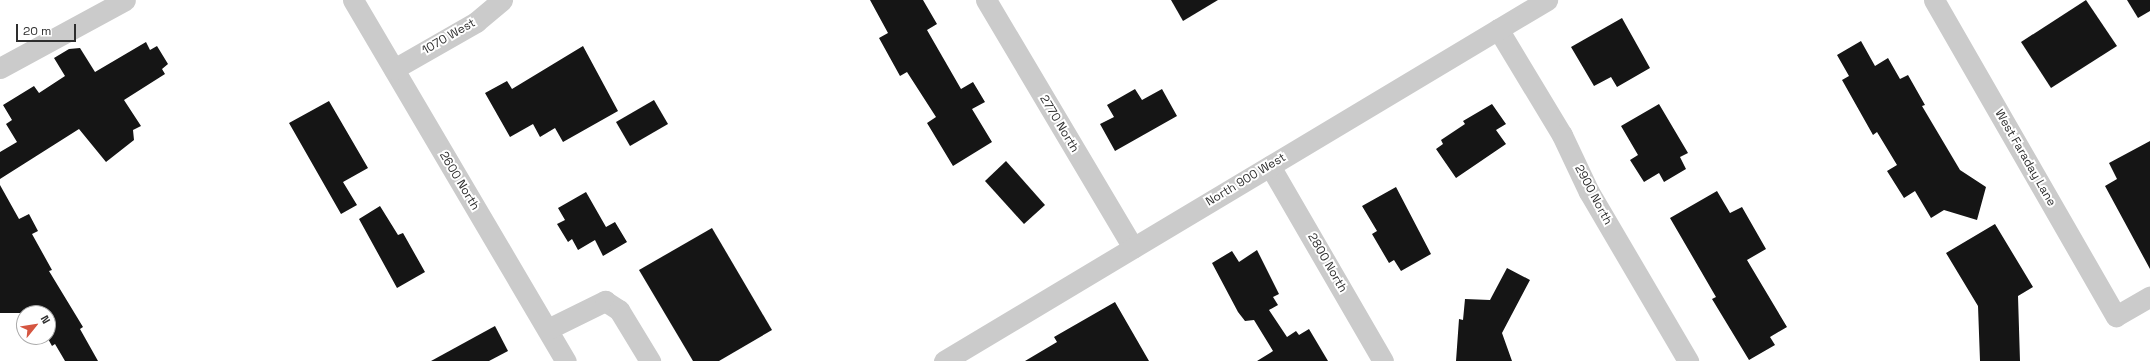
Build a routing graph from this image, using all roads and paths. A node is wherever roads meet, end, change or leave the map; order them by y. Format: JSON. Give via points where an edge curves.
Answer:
{"nodes":[{"id":1,"x":124,"y":0,"type":"edge"},
{"id":2,"x":353,"y":0,"type":"edge"},
{"id":3,"x":502,"y":0,"type":"edge"},
{"id":4,"x":986,"y":0,"type":"edge"},
{"id":5,"x":1547,"y":0,"type":"edge"},
{"id":6,"x":1941,"y":2,"type":"edge"},
{"id":7,"x":1498,"y":29,"type":"junction"},
{"id":8,"x":0,"y":68,"type":"edge"},
{"id":9,"x":394,"y":69,"type":"junction"},
{"id":10,"x":1270,"y":166,"type":"junction"},
{"id":11,"x":1133,"y":248,"type":"junction"},
{"id":12,"x":2150,"y":296,"type":"edge"},
{"id":13,"x":548,"y":329,"type":"junction"},
{"id":14,"x":566,"y":361,"type":"edge"},
{"id":15,"x":650,"y":361,"type":"edge"},
{"id":16,"x":944,"y":361,"type":"edge"},
{"id":17,"x":1383,"y":361,"type":"edge"},
{"id":18,"x":1688,"y":361,"type":"edge"}],
"edges":[{"from":1,"to":8,"type":"street"},
{"from":2,"to":9,"type":"street","name":"2600 North"},
{"from":3,"to":9,"type":"street","name":"1070 West","via":[[476,22]]},
{"from":4,"to":11,"type":"street","name":"2770 North"},
{"from":5,"to":7,"type":"street","name":"North 900 West"},
{"from":6,"to":12,"type":"street","name":"West Faraday Lane","via":[[2116,316]]},
{"from":7,"to":10,"type":"street","name":"North 900 West"},
{"from":7,"to":18,"type":"street","name":"2900 North","via":[[1562,135],[1589,192]]},
{"from":9,"to":13,"type":"street","name":"2600 North"},
{"from":10,"to":11,"type":"street","name":"North 900 West"},
{"from":10,"to":17,"type":"street","name":"2800 North"},
{"from":11,"to":16,"type":"street","name":"North 900 West"},
{"from":13,"to":14,"type":"street","name":"2600 North"},
{"from":13,"to":15,"type":"street","via":[[605,301],[619,310]]}]}
